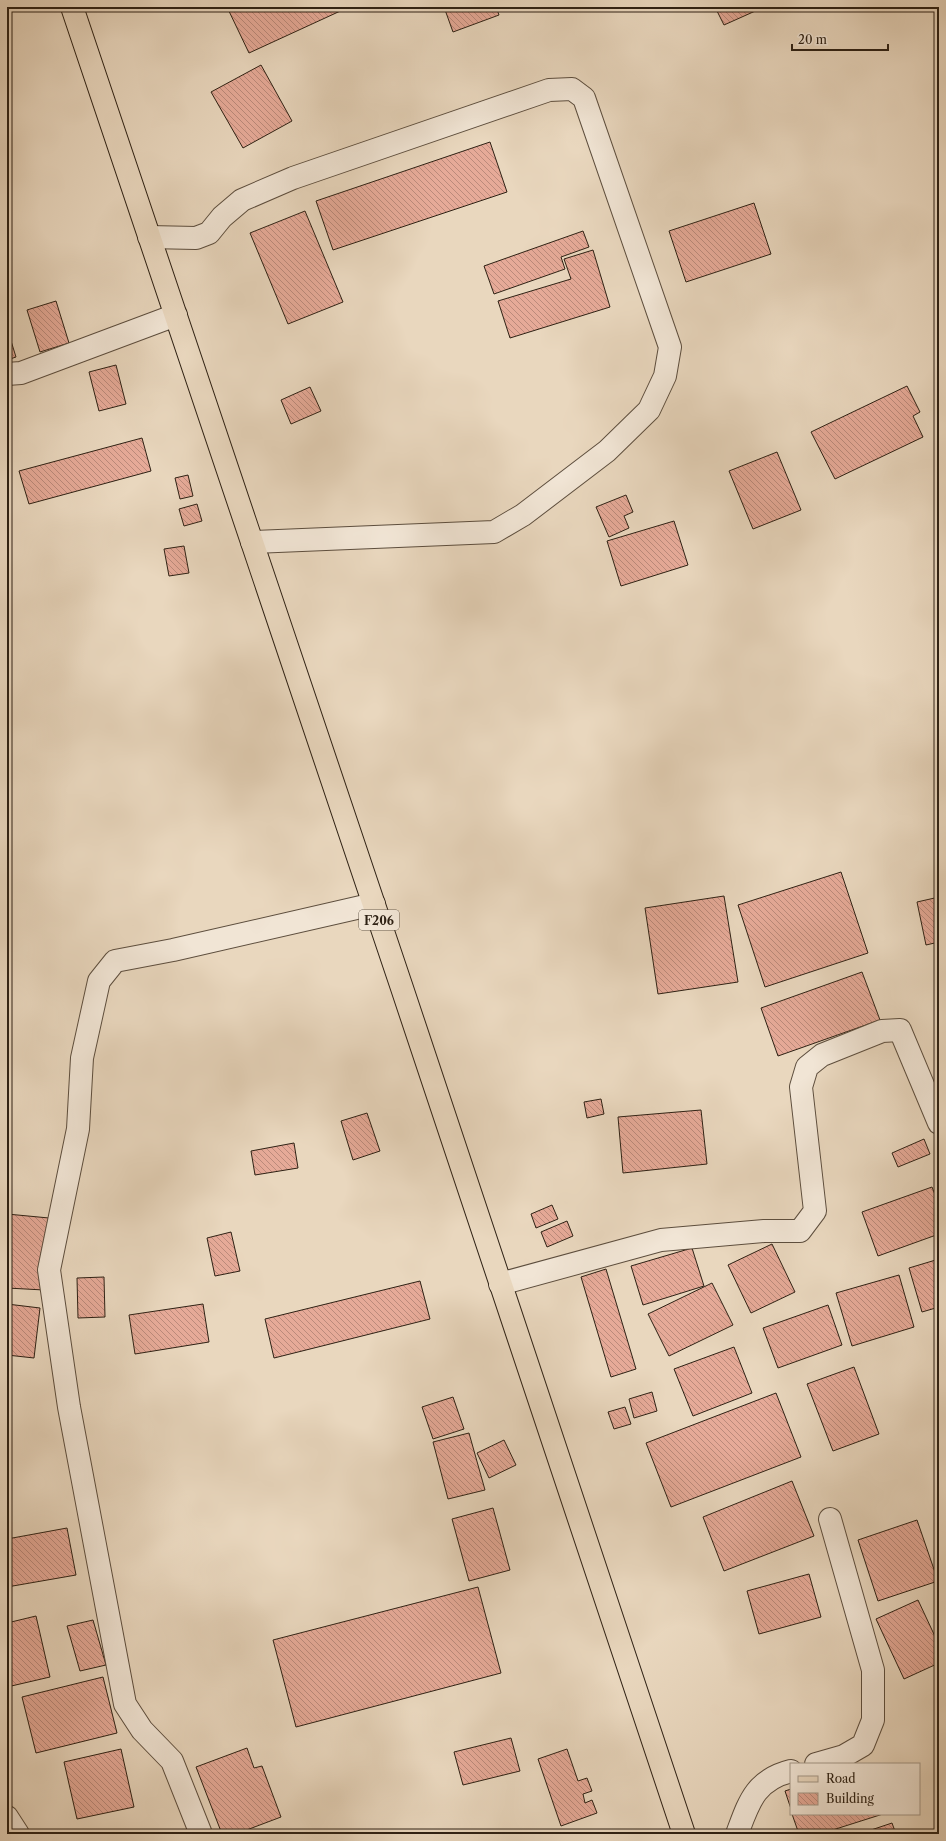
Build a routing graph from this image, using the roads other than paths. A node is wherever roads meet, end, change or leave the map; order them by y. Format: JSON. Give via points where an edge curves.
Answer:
{"nodes":[{"id":1,"x":72,"y":7,"type":"edge"},
{"id":2,"x":149,"y":237,"type":"junction"},
{"id":3,"x":176,"y":315,"type":"junction"},
{"id":4,"x":7,"y":374,"type":"edge"},
{"id":5,"x":252,"y":542,"type":"junction"},
{"id":6,"x":374,"y":904,"type":"junction"},
{"id":7,"x":939,"y":1123,"type":"edge"},
{"id":8,"x":500,"y":1284,"type":"junction"},
{"id":9,"x":830,"y":1519,"type":"dead end"},
{"id":10,"x":820,"y":1763,"type":"edge"},
{"id":11,"x":790,"y":1771,"type":"edge"},
{"id":12,"x":7,"y":1817,"type":"edge"},
{"id":13,"x":18,"y":1834,"type":"edge"},
{"id":14,"x":201,"y":1834,"type":"edge"},
{"id":15,"x":684,"y":1834,"type":"edge"},
{"id":16,"x":736,"y":1834,"type":"edge"}],
"edges":[{"from":1,"to":2,"type":"main road","number":"F206"},
{"from":2,"to":3,"type":"main road","number":"F206"},
{"from":2,"to":5,"type":"street","via":[[196,238],[209,233],[222,217],[242,200],[293,178],[549,90],[572,89],[584,98],[670,347],[664,376],[649,410],[607,451],[523,515],[494,532]]},
{"from":3,"to":4,"type":"street","via":[[21,373]]},
{"from":3,"to":5,"type":"main road","number":"F206"},
{"from":5,"to":6,"type":"main road","number":"F206"},
{"from":6,"to":8,"type":"main road","number":"F206"},
{"from":6,"to":14,"type":"street","via":[[115,961],[99,981],[82,1058],[78,1129],[49,1270],[69,1407],[125,1704],[142,1730],[172,1761]]},
{"from":7,"to":8,"type":"street","via":[[900,1030],[882,1031],[822,1055],[807,1067],[801,1087],[815,1211],[800,1231],[764,1231],[661,1240]]},
{"from":8,"to":15,"type":"main road","number":"F206"},
{"from":9,"to":10,"type":"street","via":[[873,1670],[873,1720],[863,1745],[844,1756]]},
{"from":11,"to":16,"type":"street","via":[[776,1775],[757,1790],[746,1808]]},
{"from":12,"to":13,"type":"street"}]}
